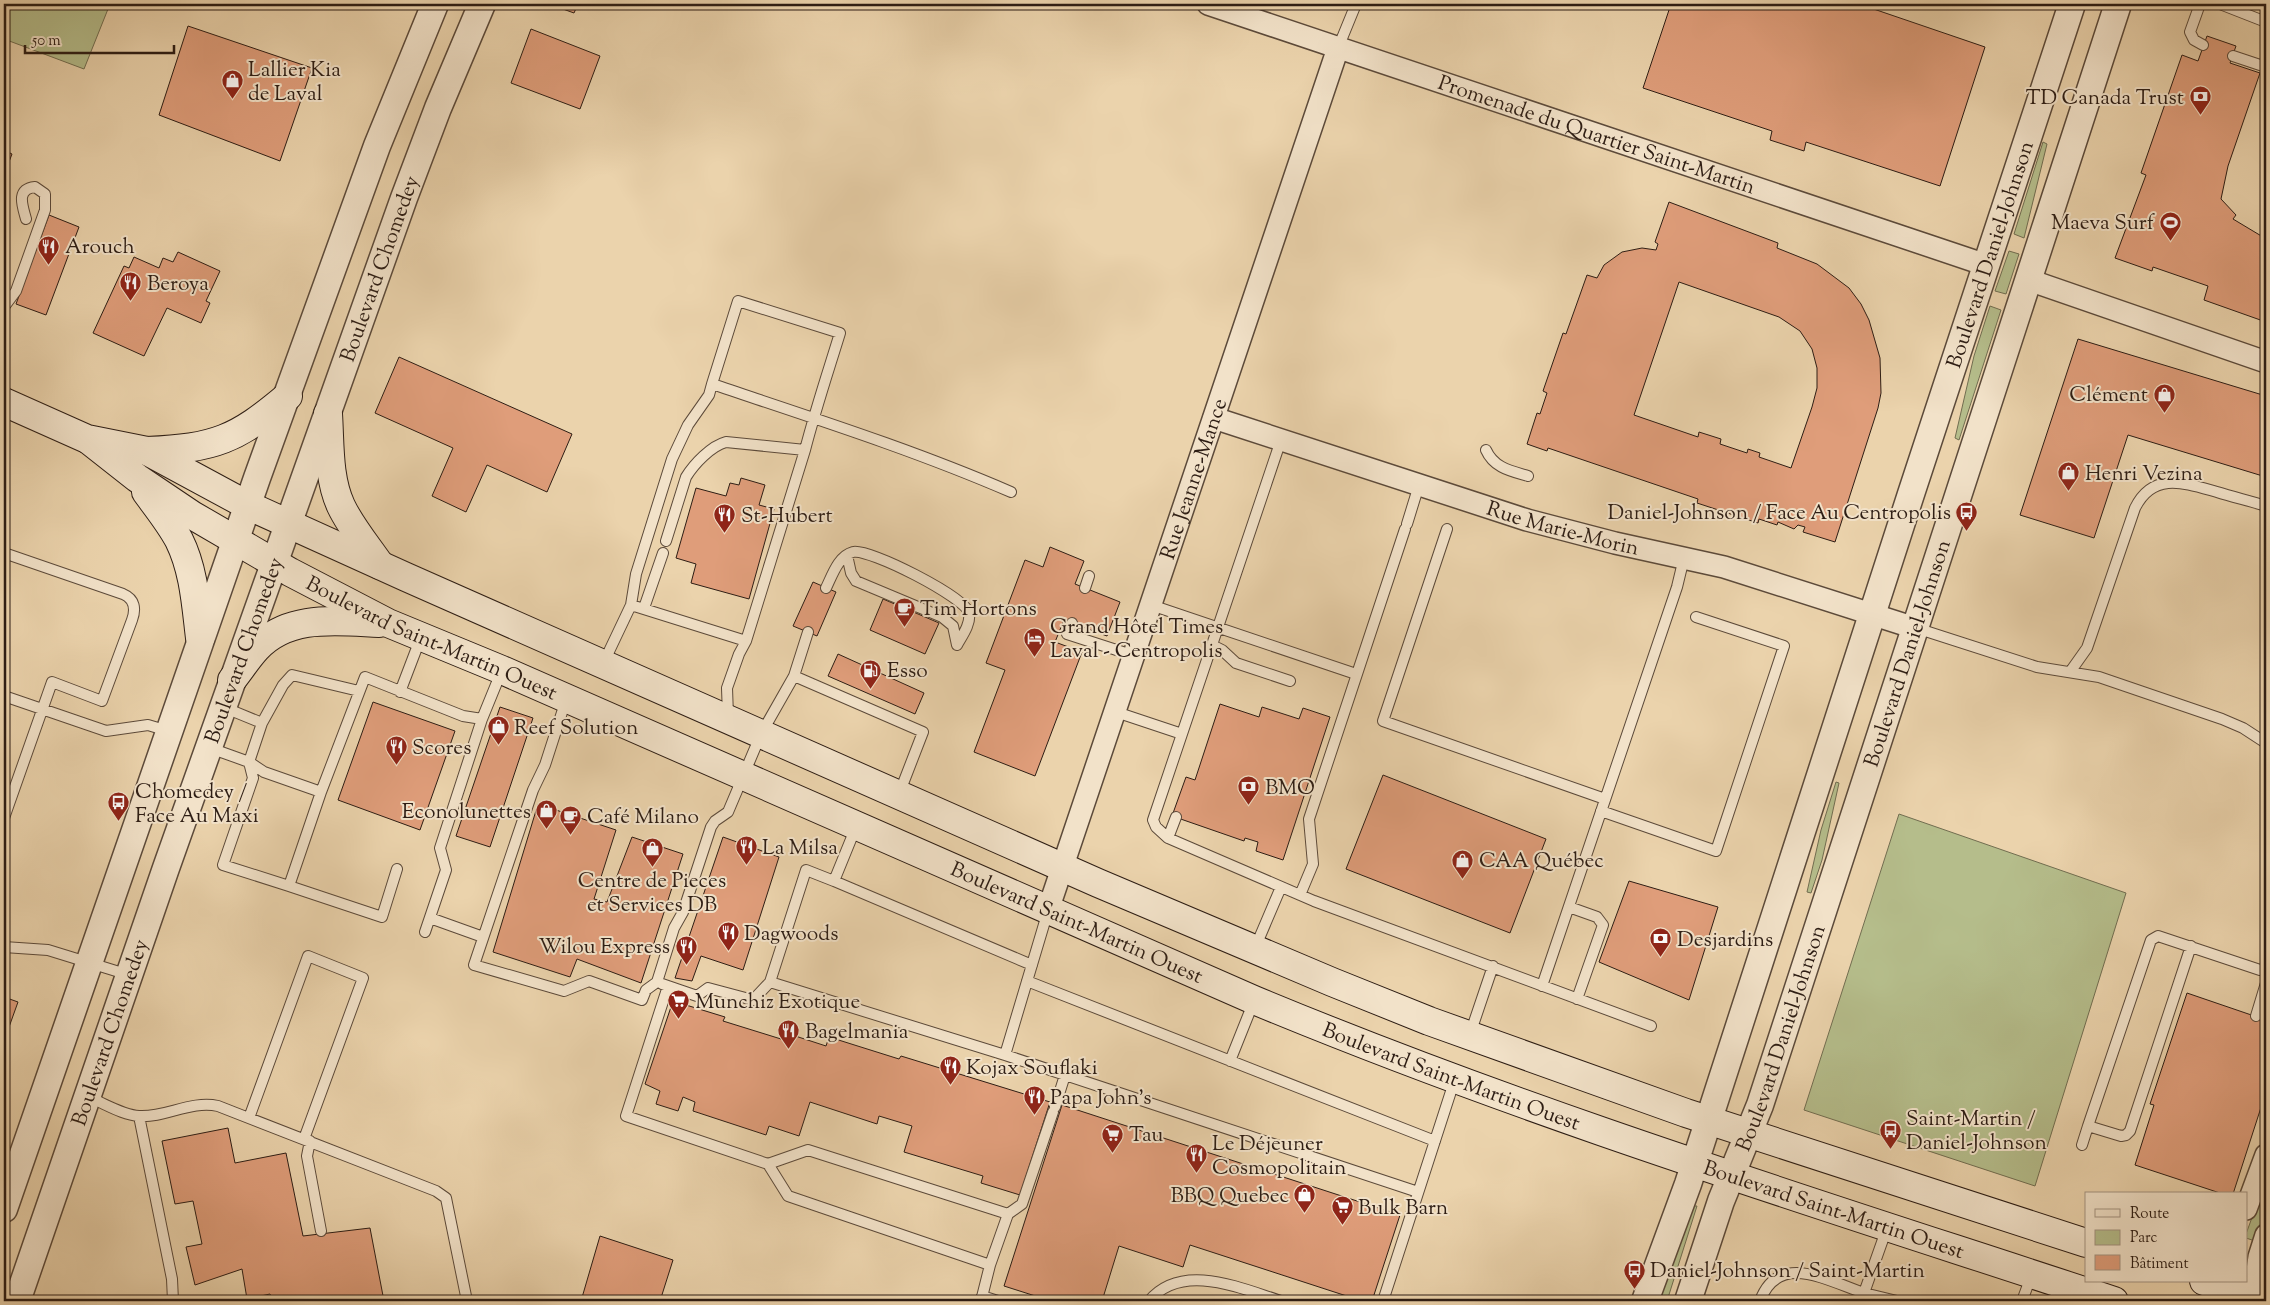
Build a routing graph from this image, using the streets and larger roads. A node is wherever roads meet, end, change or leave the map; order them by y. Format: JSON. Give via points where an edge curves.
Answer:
{"nodes":[{"id":1,"x":435,"y":4,"type":"edge"},
{"id":2,"x":482,"y":4,"type":"edge"},
{"id":3,"x":1208,"y":4,"type":"edge"},
{"id":4,"x":2072,"y":4,"type":"edge"},
{"id":5,"x":2118,"y":4,"type":"edge"},
{"id":6,"x":1338,"y":48,"type":"junction"},
{"id":7,"x":1986,"y":265,"type":"junction"},
{"id":8,"x":2029,"y":280,"type":"junction"},
{"id":9,"x":2266,"y":362,"type":"edge"},
{"id":10,"x":288,"y":396,"type":"junction"},
{"id":11,"x":4,"y":402,"type":"edge"},
{"id":12,"x":328,"y":414,"type":"junction"},
{"id":13,"x":1214,"y":418,"type":"junction"},
{"id":14,"x":87,"y":439,"type":"junction"},
{"id":15,"x":147,"y":451,"type":"junction"},
{"id":16,"x":137,"y":478,"type":"junction"},
{"id":17,"x":247,"y":506,"type":"junction"},
{"id":18,"x":288,"y":524,"type":"junction"},
{"id":19,"x":235,"y":540,"type":"junction"},
{"id":20,"x":274,"y":563,"type":"junction"},
{"id":21,"x":381,"y":566,"type":"junction"},
{"id":22,"x":1873,"y":614,"type":"junction"},
{"id":23,"x":388,"y":623,"type":"junction"},
{"id":24,"x":1915,"y":628,"type":"junction"},
{"id":25,"x":200,"y":638,"type":"junction"},
{"id":26,"x":232,"y":680,"type":"junction"},
{"id":27,"x":1063,"y":867,"type":"junction"},
{"id":28,"x":1048,"y":910,"type":"junction"},
{"id":29,"x":1708,"y":1120,"type":"junction"},
{"id":30,"x":1749,"y":1133,"type":"junction"},
{"id":31,"x":2266,"y":1155,"type":"edge"},
{"id":32,"x":1694,"y":1164,"type":"junction"},
{"id":33,"x":1732,"y":1175,"type":"junction"},
{"id":34,"x":2248,"y":1204,"type":"edge"},
{"id":35,"x":4,"y":1208,"type":"edge"},
{"id":36,"x":2266,"y":1235,"type":"edge"},
{"id":37,"x":2085,"y":1243,"type":"edge"},
{"id":38,"x":2207,"y":1282,"type":"edge"},
{"id":39,"x":2259,"y":1299,"type":"edge"},
{"id":40,"x":17,"y":1301,"type":"edge"},
{"id":41,"x":1645,"y":1301,"type":"edge"},
{"id":42,"x":1688,"y":1301,"type":"edge"},
{"id":43,"x":2114,"y":1301,"type":"edge"}],
"edges":[{"from":1,"to":10,"type":"street","name":"Boulevard Chomedey","via":[[380,137]]},
{"from":2,"to":12,"type":"street","name":"Boulevard Chomedey","via":[[438,108]]},
{"from":3,"to":6,"type":"street","name":"Promenade du Quartier Saint-Martin"},
{"from":4,"to":7,"type":"street","name":"Boulevard Daniel-Johnson"},
{"from":5,"to":8,"type":"street","name":"Boulevard Daniel-Johnson"},
{"from":6,"to":7,"type":"street","name":"Promenade du Quartier Saint-Martin"},
{"from":6,"to":13,"type":"street","name":"Rue Jeanne-Mance"},
{"from":7,"to":22,"type":"street","name":"Boulevard Daniel-Johnson"},
{"from":8,"to":9,"type":"street"},
{"from":8,"to":24,"type":"street","name":"Boulevard Daniel-Johnson"},
{"from":10,"to":15,"type":"main road","via":[[233,437],[202,446]]},
{"from":10,"to":17,"type":"street","name":"Boulevard Chomedey"},
{"from":11,"to":14,"type":"main road","name":"Boulevard Saint-Martin Ouest"},
{"from":12,"to":18,"type":"street","name":"Boulevard Chomedey"},
{"from":12,"to":21,"type":"main road","via":[[332,473],[341,506]]},
{"from":13,"to":22,"type":"street","name":"Rue Marie-Morin","via":[[1544,525],[1741,572]]},
{"from":13,"to":27,"type":"street","name":"Rue Jeanne-Mance"},
{"from":14,"to":15,"type":"main road","name":"Boulevard Saint-Martin Ouest"},
{"from":14,"to":16,"type":"main road","name":"Boulevard Saint-Martin Ouest"},
{"from":15,"to":17,"type":"main road","name":"Boulevard Saint-Martin Ouest"},
{"from":16,"to":19,"type":"main road","name":"Boulevard Saint-Martin Ouest"},
{"from":16,"to":25,"type":"main road","via":[[184,552]]},
{"from":17,"to":18,"type":"main road","name":"Boulevard Saint-Martin Ouest"},
{"from":17,"to":19,"type":"street","name":"Boulevard Chomedey"},
{"from":18,"to":20,"type":"street","name":"Boulevard Chomedey"},
{"from":18,"to":21,"type":"main road","name":"Boulevard Saint-Martin Ouest"},
{"from":19,"to":20,"type":"main road","name":"Boulevard Saint-Martin Ouest"},
{"from":19,"to":25,"type":"street","name":"Boulevard Chomedey"},
{"from":20,"to":23,"type":"main road","name":"Boulevard Saint-Martin Ouest"},
{"from":20,"to":26,"type":"street","name":"Boulevard Chomedey"},
{"from":21,"to":27,"type":"main road","name":"Boulevard Saint-Martin Ouest"},
{"from":22,"to":24,"type":"street","name":"Rue Marie-Morin"},
{"from":22,"to":29,"type":"street","name":"Boulevard Daniel-Johnson"},
{"from":23,"to":26,"type":"main road","via":[[326,620],[293,626],[256,649]]},
{"from":23,"to":28,"type":"main road","name":"Boulevard Saint-Martin Ouest"},
{"from":24,"to":30,"type":"street","name":"Boulevard Daniel-Johnson"},
{"from":25,"to":35,"type":"street","name":"Boulevard Chomedey"},
{"from":26,"to":40,"type":"street","name":"Boulevard Chomedey"},
{"from":27,"to":28,"type":"street","name":"Rue Jeanne-Mance"},
{"from":27,"to":29,"type":"main road","name":"Boulevard Saint-Martin Ouest","via":[[1381,1002]]},
{"from":28,"to":32,"type":"main road","name":"Boulevard Saint-Martin Ouest","via":[[1351,1040]]},
{"from":29,"to":30,"type":"main road","name":"Boulevard Saint-Martin Ouest"},
{"from":29,"to":32,"type":"street","name":"Boulevard Daniel-Johnson"},
{"from":30,"to":33,"type":"street","name":"Boulevard Daniel-Johnson"},
{"from":30,"to":37,"type":"main road","name":"Boulevard Saint-Martin Ouest"},
{"from":31,"to":34,"type":"street"},
{"from":32,"to":33,"type":"main road","name":"Boulevard Saint-Martin Ouest"},
{"from":32,"to":41,"type":"street","name":"Boulevard Daniel-Johnson"},
{"from":33,"to":42,"type":"street","name":"Boulevard Daniel-Johnson"},
{"from":33,"to":43,"type":"main road","name":"Boulevard Saint-Martin Ouest"},
{"from":36,"to":39,"type":"street","via":[[2257,1267]]},
{"from":38,"to":39,"type":"main road"}]}
